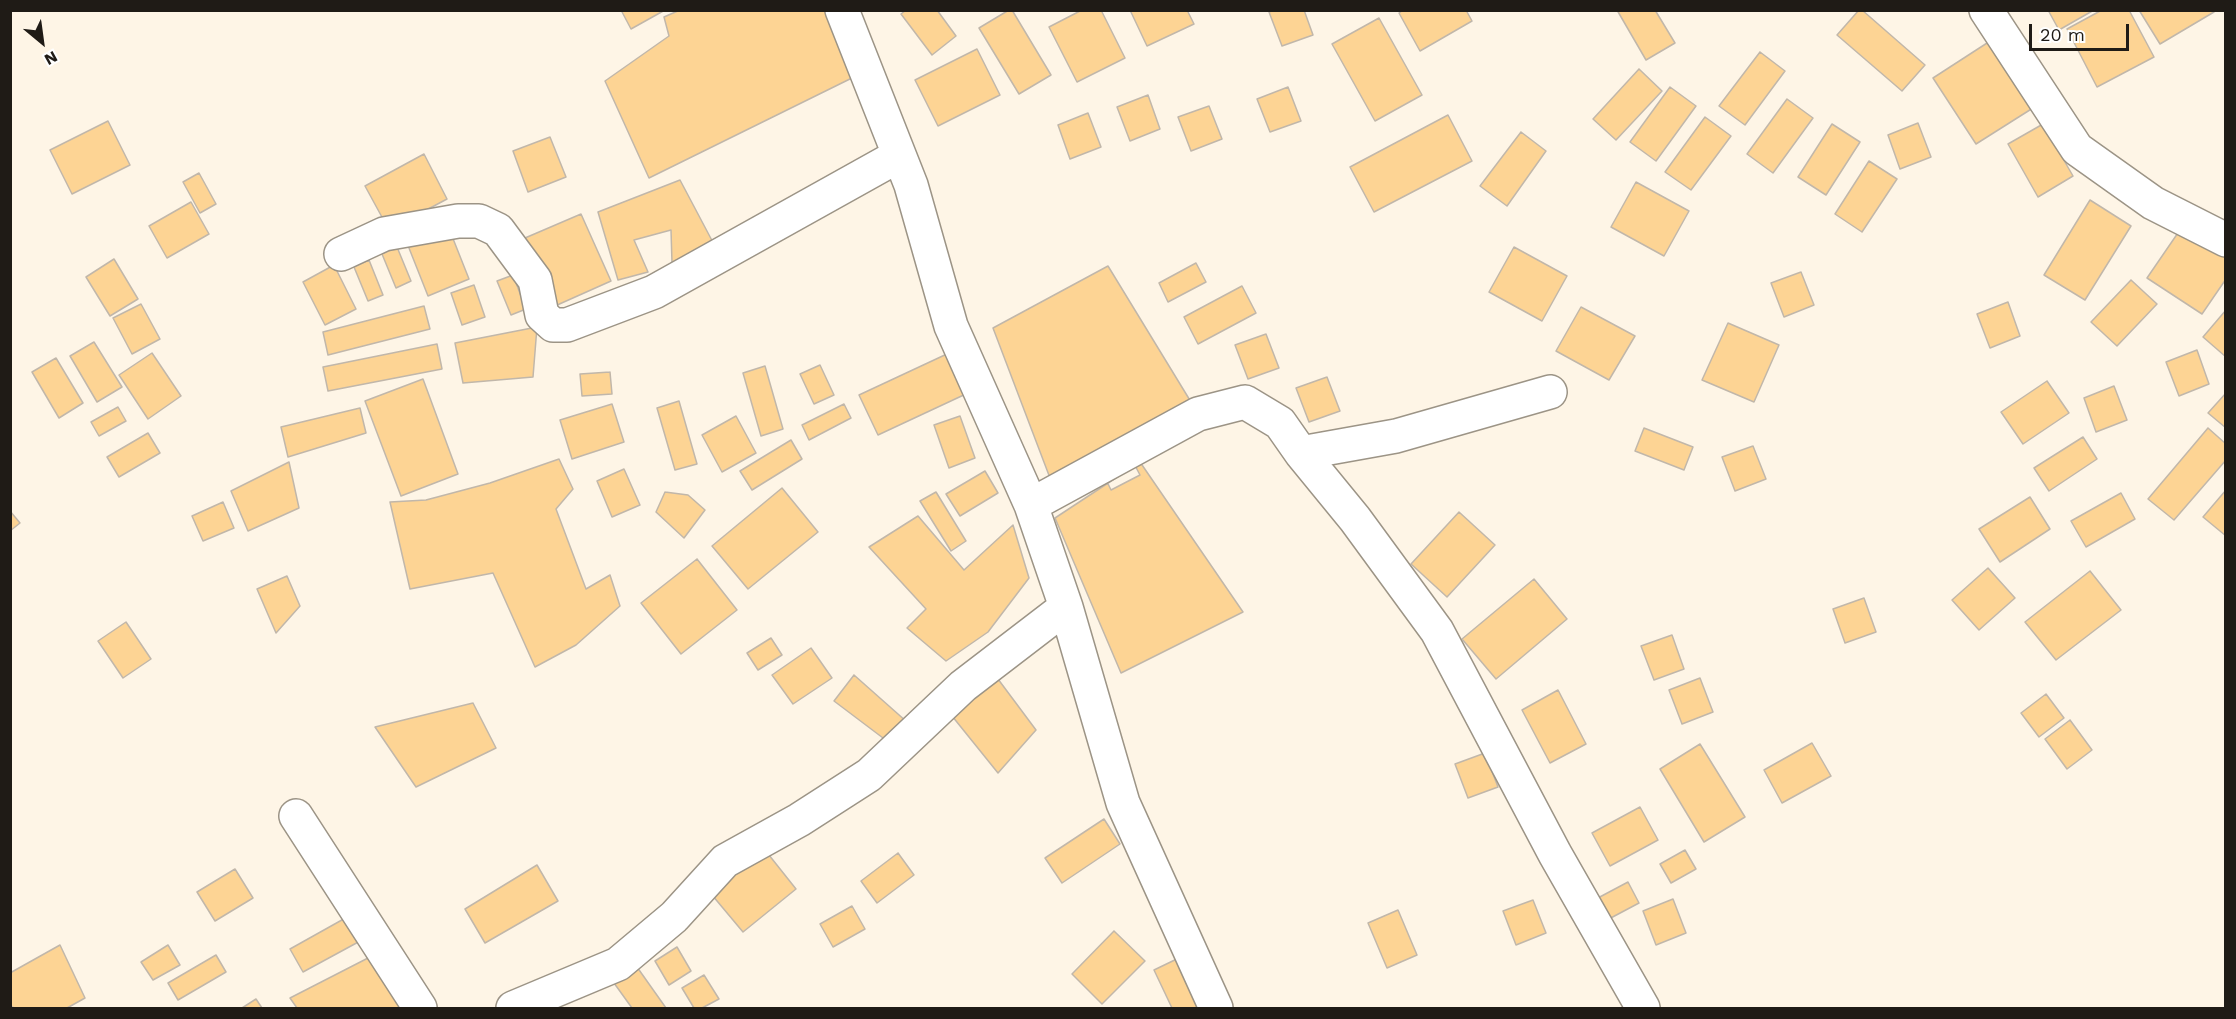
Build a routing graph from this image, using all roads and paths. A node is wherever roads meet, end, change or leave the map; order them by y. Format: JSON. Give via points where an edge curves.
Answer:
{"nodes":[{"id":1,"x":842,"y":10,"type":"edge"},
{"id":2,"x":1986,"y":10,"type":"edge"},
{"id":3,"x":898,"y":156,"type":"junction"},
{"id":4,"x":2226,"y":240,"type":"edge"},
{"id":5,"x":341,"y":254,"type":"dead end"},
{"id":6,"x":1550,"y":392,"type":"dead end"},
{"id":7,"x":1301,"y":453,"type":"junction"},
{"id":8,"x":1031,"y":505,"type":"junction"},
{"id":9,"x":1065,"y":607,"type":"junction"},
{"id":10,"x":296,"y":816,"type":"dead end"},
{"id":11,"x":420,"y":1008,"type":"edge"},
{"id":12,"x":513,"y":1008,"type":"edge"},
{"id":13,"x":1216,"y":1008,"type":"edge"},
{"id":14,"x":1643,"y":1008,"type":"edge"}],
"edges":[{"from":1,"to":3,"type":"street"},
{"from":2,"to":4,"type":"street","via":[[2077,149],[2153,203]]},
{"from":3,"to":5,"type":"street","via":[[654,292],[567,325],[553,326],[542,315],[535,280],[498,230],[479,221],[384,234]]},
{"from":3,"to":8,"type":"street","via":[[911,186],[951,326]]},
{"from":6,"to":7,"type":"street","via":[[1396,436]]},
{"from":7,"to":8,"type":"street","via":[[1280,423],[1245,402],[1198,414]]},
{"from":7,"to":14,"type":"street","via":[[1355,519],[1437,632],[1555,854]]},
{"from":8,"to":9,"type":"street"},
{"from":9,"to":12,"type":"street","via":[[963,686],[869,775],[725,861],[674,917],[618,964]]},
{"from":9,"to":13,"type":"street","via":[[1123,803]]},
{"from":10,"to":11,"type":"street"}]}
